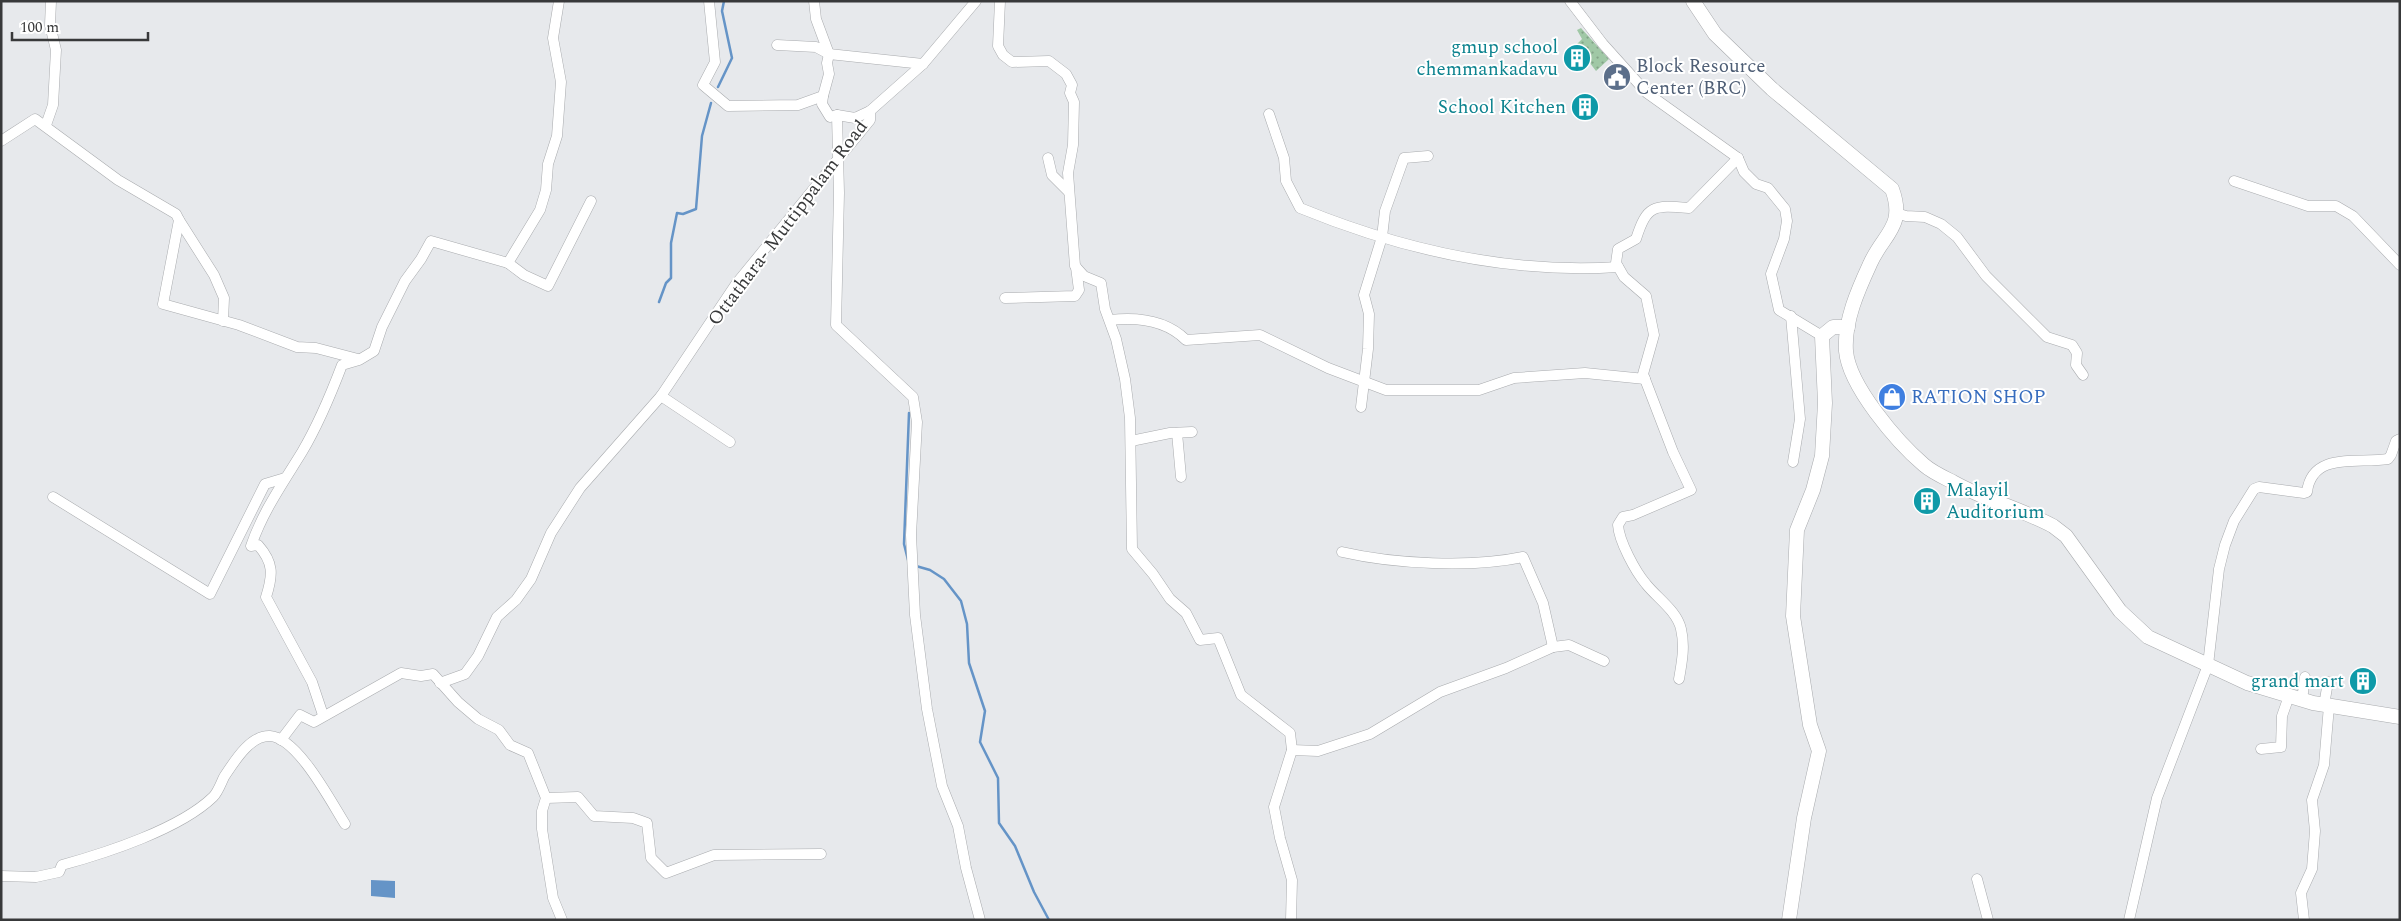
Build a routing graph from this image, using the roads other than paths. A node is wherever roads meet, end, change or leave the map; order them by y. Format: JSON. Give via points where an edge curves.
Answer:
{"nodes":[{"id":1,"x":51,"y":1,"type":"edge"},
{"id":2,"x":559,"y":1,"type":"edge"},
{"id":3,"x":709,"y":1,"type":"edge"},
{"id":4,"x":814,"y":1,"type":"edge"},
{"id":5,"x":976,"y":1,"type":"edge"},
{"id":6,"x":1000,"y":1,"type":"edge"},
{"id":7,"x":1570,"y":1,"type":"edge"},
{"id":8,"x":1693,"y":1,"type":"edge"},
{"id":9,"x":777,"y":45,"type":"dead end"},
{"id":10,"x":829,"y":54,"type":"junction"},
{"id":11,"x":923,"y":64,"type":"junction"},
{"id":12,"x":823,"y":96,"type":"junction"},
{"id":13,"x":870,"y":110,"type":"junction"},
{"id":14,"x":1269,"y":114,"type":"dead end"},
{"id":15,"x":837,"y":115,"type":"junction"},
{"id":16,"x":46,"y":125,"type":"junction"},
{"id":17,"x":1,"y":141,"type":"edge"},
{"id":18,"x":1428,"y":156,"type":"dead end"},
{"id":19,"x":839,"y":157,"type":"junction"},
{"id":20,"x":1048,"y":158,"type":"dead end"},
{"id":21,"x":1738,"y":158,"type":"junction"},
{"id":22,"x":2234,"y":181,"type":"dead end"},
{"id":23,"x":1070,"y":192,"type":"junction"},
{"id":24,"x":591,"y":202,"type":"dead end"},
{"id":25,"x":1896,"y":213,"type":"junction"},
{"id":26,"x":179,"y":220,"type":"junction"},
{"id":27,"x":1382,"y":237,"type":"junction"},
{"id":28,"x":508,"y":263,"type":"junction"},
{"id":29,"x":2400,"y":265,"type":"edge"},
{"id":30,"x":1076,"y":266,"type":"junction"},
{"id":31,"x":1618,"y":267,"type":"junction"},
{"id":32,"x":1005,"y":298,"type":"dead end"},
{"id":33,"x":1791,"y":316,"type":"junction"},
{"id":34,"x":1110,"y":320,"type":"junction"},
{"id":35,"x":224,"y":321,"type":"junction"},
{"id":36,"x":1848,"y":327,"type":"junction"},
{"id":37,"x":1822,"y":336,"type":"junction"},
{"id":38,"x":358,"y":360,"type":"junction"},
{"id":39,"x":2083,"y":375,"type":"dead end"},
{"id":40,"x":1645,"y":379,"type":"junction"},
{"id":41,"x":1363,"y":382,"type":"junction"},
{"id":42,"x":661,"y":396,"type":"junction"},
{"id":43,"x":1361,"y":407,"type":"dead end"},
{"id":44,"x":1192,"y":432,"type":"dead end"},
{"id":45,"x":1177,"y":433,"type":"junction"},
{"id":46,"x":2400,"y":439,"type":"edge"},
{"id":47,"x":1131,"y":441,"type":"junction"},
{"id":48,"x":730,"y":442,"type":"dead end"},
{"id":49,"x":1793,"y":462,"type":"dead end"},
{"id":50,"x":1181,"y":477,"type":"dead end"},
{"id":51,"x":285,"y":478,"type":"junction"},
{"id":52,"x":53,"y":497,"type":"dead end"},
{"id":53,"x":1342,"y":552,"type":"dead end"},
{"id":54,"x":1553,"y":647,"type":"junction"},
{"id":55,"x":1604,"y":661,"type":"dead end"},
{"id":56,"x":2208,"y":665,"type":"junction"},
{"id":57,"x":2305,"y":677,"type":"dead end"},
{"id":58,"x":1679,"y":679,"type":"dead end"},
{"id":59,"x":2328,"y":682,"type":"dead end"},
{"id":60,"x":440,"y":683,"type":"junction"},
{"id":61,"x":2296,"y":698,"type":"junction"},
{"id":62,"x":2327,"y":706,"type":"junction"},
{"id":63,"x":323,"y":715,"type":"dead end"},
{"id":64,"x":2400,"y":717,"type":"edge"},
{"id":65,"x":281,"y":740,"type":"junction"},
{"id":66,"x":2261,"y":749,"type":"dead end"},
{"id":67,"x":1292,"y":750,"type":"junction"},
{"id":68,"x":546,"y":798,"type":"junction"},
{"id":69,"x":345,"y":824,"type":"dead end"},
{"id":70,"x":822,"y":854,"type":"dead end"},
{"id":71,"x":1,"y":876,"type":"edge"},
{"id":72,"x":1977,"y":879,"type":"dead end"},
{"id":73,"x":1793,"y":919,"type":"edge"},
{"id":74,"x":562,"y":920,"type":"edge"},
{"id":75,"x":980,"y":920,"type":"edge"},
{"id":76,"x":1292,"y":920,"type":"edge"},
{"id":77,"x":1988,"y":920,"type":"edge"},
{"id":78,"x":2129,"y":920,"type":"edge"},
{"id":79,"x":2304,"y":920,"type":"edge"}],
"edges":[{"from":1,"to":16,"type":"street","via":[[50,25],[56,50],[53,105]]},
{"from":2,"to":28,"type":"street","via":[[553,38],[561,82],[558,136],[548,164],[540,210]]},
{"from":3,"to":12,"type":"street","via":[[715,62],[702,85],[721,102],[728,106],[798,105]]},
{"from":4,"to":10,"type":"street","via":[[816,19]]},
{"from":5,"to":11,"type":"street","name":"Ottathara- Muttippalam Road"},
{"from":6,"to":23,"type":"street","via":[[998,46],[1007,60],[1049,61],[1066,74],[1072,85]]},
{"from":7,"to":21,"type":"street","via":[[1603,44],[1647,92]]},
{"from":8,"to":25,"type":"main road","via":[[1715,34],[1772,89],[1887,182],[1895,197]]},
{"from":9,"to":10,"type":"street","via":[[816,47]]},
{"from":10,"to":11,"type":"street"},
{"from":10,"to":12,"type":"street","via":[[829,74]]},
{"from":11,"to":13,"type":"street","name":"Ottathara- Muttippalam Road"},
{"from":12,"to":15,"type":"street","via":[[822,104],[830,117]]},
{"from":13,"to":15,"type":"street","via":[[856,118]]},
{"from":13,"to":19,"type":"street","name":"Ottathara- Muttippalam Road","via":[[870,120]]},
{"from":14,"to":27,"type":"street","via":[[1284,158],[1286,181],[1300,208]]},
{"from":15,"to":19,"type":"street"},
{"from":16,"to":17,"type":"street","via":[[35,119]]},
{"from":16,"to":26,"type":"street","via":[[118,180],[170,209]]},
{"from":18,"to":27,"type":"street","via":[[1404,158],[1385,211]]},
{"from":19,"to":42,"type":"street","name":"Ottathara- Muttippalam Road","via":[[736,284]]},
{"from":19,"to":75,"type":"street","via":[[836,325],[913,397],[917,422],[911,535],[915,615],[927,709],[942,786],[958,826]]},
{"from":20,"to":23,"type":"street","via":[[1052,175]]},
{"from":21,"to":31,"type":"street","via":[[1689,208],[1665,206],[1647,213],[1636,239],[1618,249]]},
{"from":21,"to":33,"type":"street","via":[[1744,172],[1756,184],[1768,188],[1785,209],[1784,239],[1771,274],[1779,310]]},
{"from":22,"to":29,"type":"street","via":[[2308,206],[2336,206],[2353,216]]},
{"from":23,"to":30,"type":"street"},
{"from":24,"to":28,"type":"street","via":[[548,286]]},
{"from":25,"to":36,"type":"main road","via":[[1893,230],[1873,258],[1857,294]]},
{"from":25,"to":39,"type":"street","via":[[1925,217],[1957,236],[1986,276],[2047,337],[2072,345],[2078,353],[2076,365]]},
{"from":26,"to":35,"type":"street","via":[[224,298]]},
{"from":26,"to":35,"type":"street","via":[[163,304]]},
{"from":27,"to":31,"type":"street","via":[[1500,263],[1578,270]]},
{"from":27,"to":41,"type":"street","via":[[1364,295],[1370,314]]},
{"from":28,"to":38,"type":"street","via":[[431,242],[405,281],[374,351]]},
{"from":30,"to":32,"type":"street","via":[[1079,290],[1075,296]]},
{"from":30,"to":34,"type":"street","via":[[1084,276],[1101,283]]},
{"from":31,"to":40,"type":"street","via":[[1624,277],[1646,296],[1654,335],[1643,374]]},
{"from":33,"to":37,"type":"street"},
{"from":33,"to":49,"type":"street","via":[[1800,419]]},
{"from":34,"to":41,"type":"street","via":[[1158,322],[1186,340],[1260,335]]},
{"from":34,"to":47,"type":"street","via":[[1125,379]]},
{"from":35,"to":38,"type":"street","via":[[297,347],[316,348]]},
{"from":36,"to":37,"type":"main road","via":[[1833,327]]},
{"from":36,"to":56,"type":"main road","via":[[1846,350],[1857,384],[1896,438],[1925,466],[1954,483],[2054,526],[2066,536],[2120,611],[2148,637]]},
{"from":37,"to":73,"type":"main road","via":[[1825,403],[1822,456],[1797,530],[1793,616],[1810,725],[1819,751],[1804,818]]},
{"from":38,"to":51,"type":"street","via":[[342,365],[303,451]]},
{"from":40,"to":41,"type":"street","via":[[1585,373],[1514,378],[1479,390],[1386,390]]},
{"from":40,"to":58,"type":"street","via":[[1691,490],[1623,518],[1618,525],[1618,533],[1645,583],[1666,604],[1681,627],[1684,654]]},
{"from":41,"to":43,"type":"street"},
{"from":42,"to":48,"type":"street"},
{"from":42,"to":60,"type":"street","name":"Ottathara- Muttippalam Road","via":[[580,488],[551,533],[531,579],[497,618],[465,674]]},
{"from":44,"to":45,"type":"street"},
{"from":45,"to":47,"type":"street"},
{"from":45,"to":50,"type":"street"},
{"from":46,"to":56,"type":"street","via":[[2388,459],[2334,461],[2318,468],[2304,494],[2254,489],[2234,521],[2225,545],[2219,569]]},
{"from":47,"to":67,"type":"street","via":[[1132,549],[1170,599],[1186,613],[1200,640],[1218,638],[1241,695],[1290,733]]},
{"from":51,"to":52,"type":"street","via":[[265,484],[210,594]]},
{"from":51,"to":63,"type":"street","via":[[257,528],[251,546],[258,546],[266,554],[272,576],[266,597],[312,682]]},
{"from":53,"to":54,"type":"street","via":[[1363,557],[1447,562],[1496,562],[1523,557],[1543,603]]},
{"from":54,"to":55,"type":"street","via":[[1568,645]]},
{"from":54,"to":67,"type":"street","via":[[1440,692],[1370,734],[1318,751]]},
{"from":56,"to":61,"type":"main road","via":[[2246,683]]},
{"from":56,"to":78,"type":"street","via":[[2157,798]]},
{"from":57,"to":61,"type":"street"},
{"from":59,"to":62,"type":"street"},
{"from":60,"to":65,"type":"street","via":[[433,674],[401,673],[314,722],[300,715]]},
{"from":60,"to":68,"type":"street","via":[[478,719],[499,730],[510,745],[528,753]]},
{"from":61,"to":62,"type":"main road"},
{"from":61,"to":66,"type":"street","via":[[2282,716],[2281,747]]},
{"from":62,"to":64,"type":"main road"},
{"from":62,"to":79,"type":"street","via":[[2324,765],[2312,800],[2312,869],[2302,893]]},
{"from":65,"to":69,"type":"street","via":[[288,743],[308,767]]},
{"from":65,"to":71,"type":"street","via":[[270,736],[251,741],[214,796],[194,812],[111,852],[62,865],[59,872],[36,877]]},
{"from":67,"to":76,"type":"street","via":[[1274,807],[1292,880]]},
{"from":68,"to":70,"type":"street","via":[[578,797],[594,816],[632,818],[648,823],[651,858],[666,873],[714,855]]},
{"from":68,"to":74,"type":"street","via":[[542,829],[552,898]]},
{"from":72,"to":77,"type":"street"}]}
